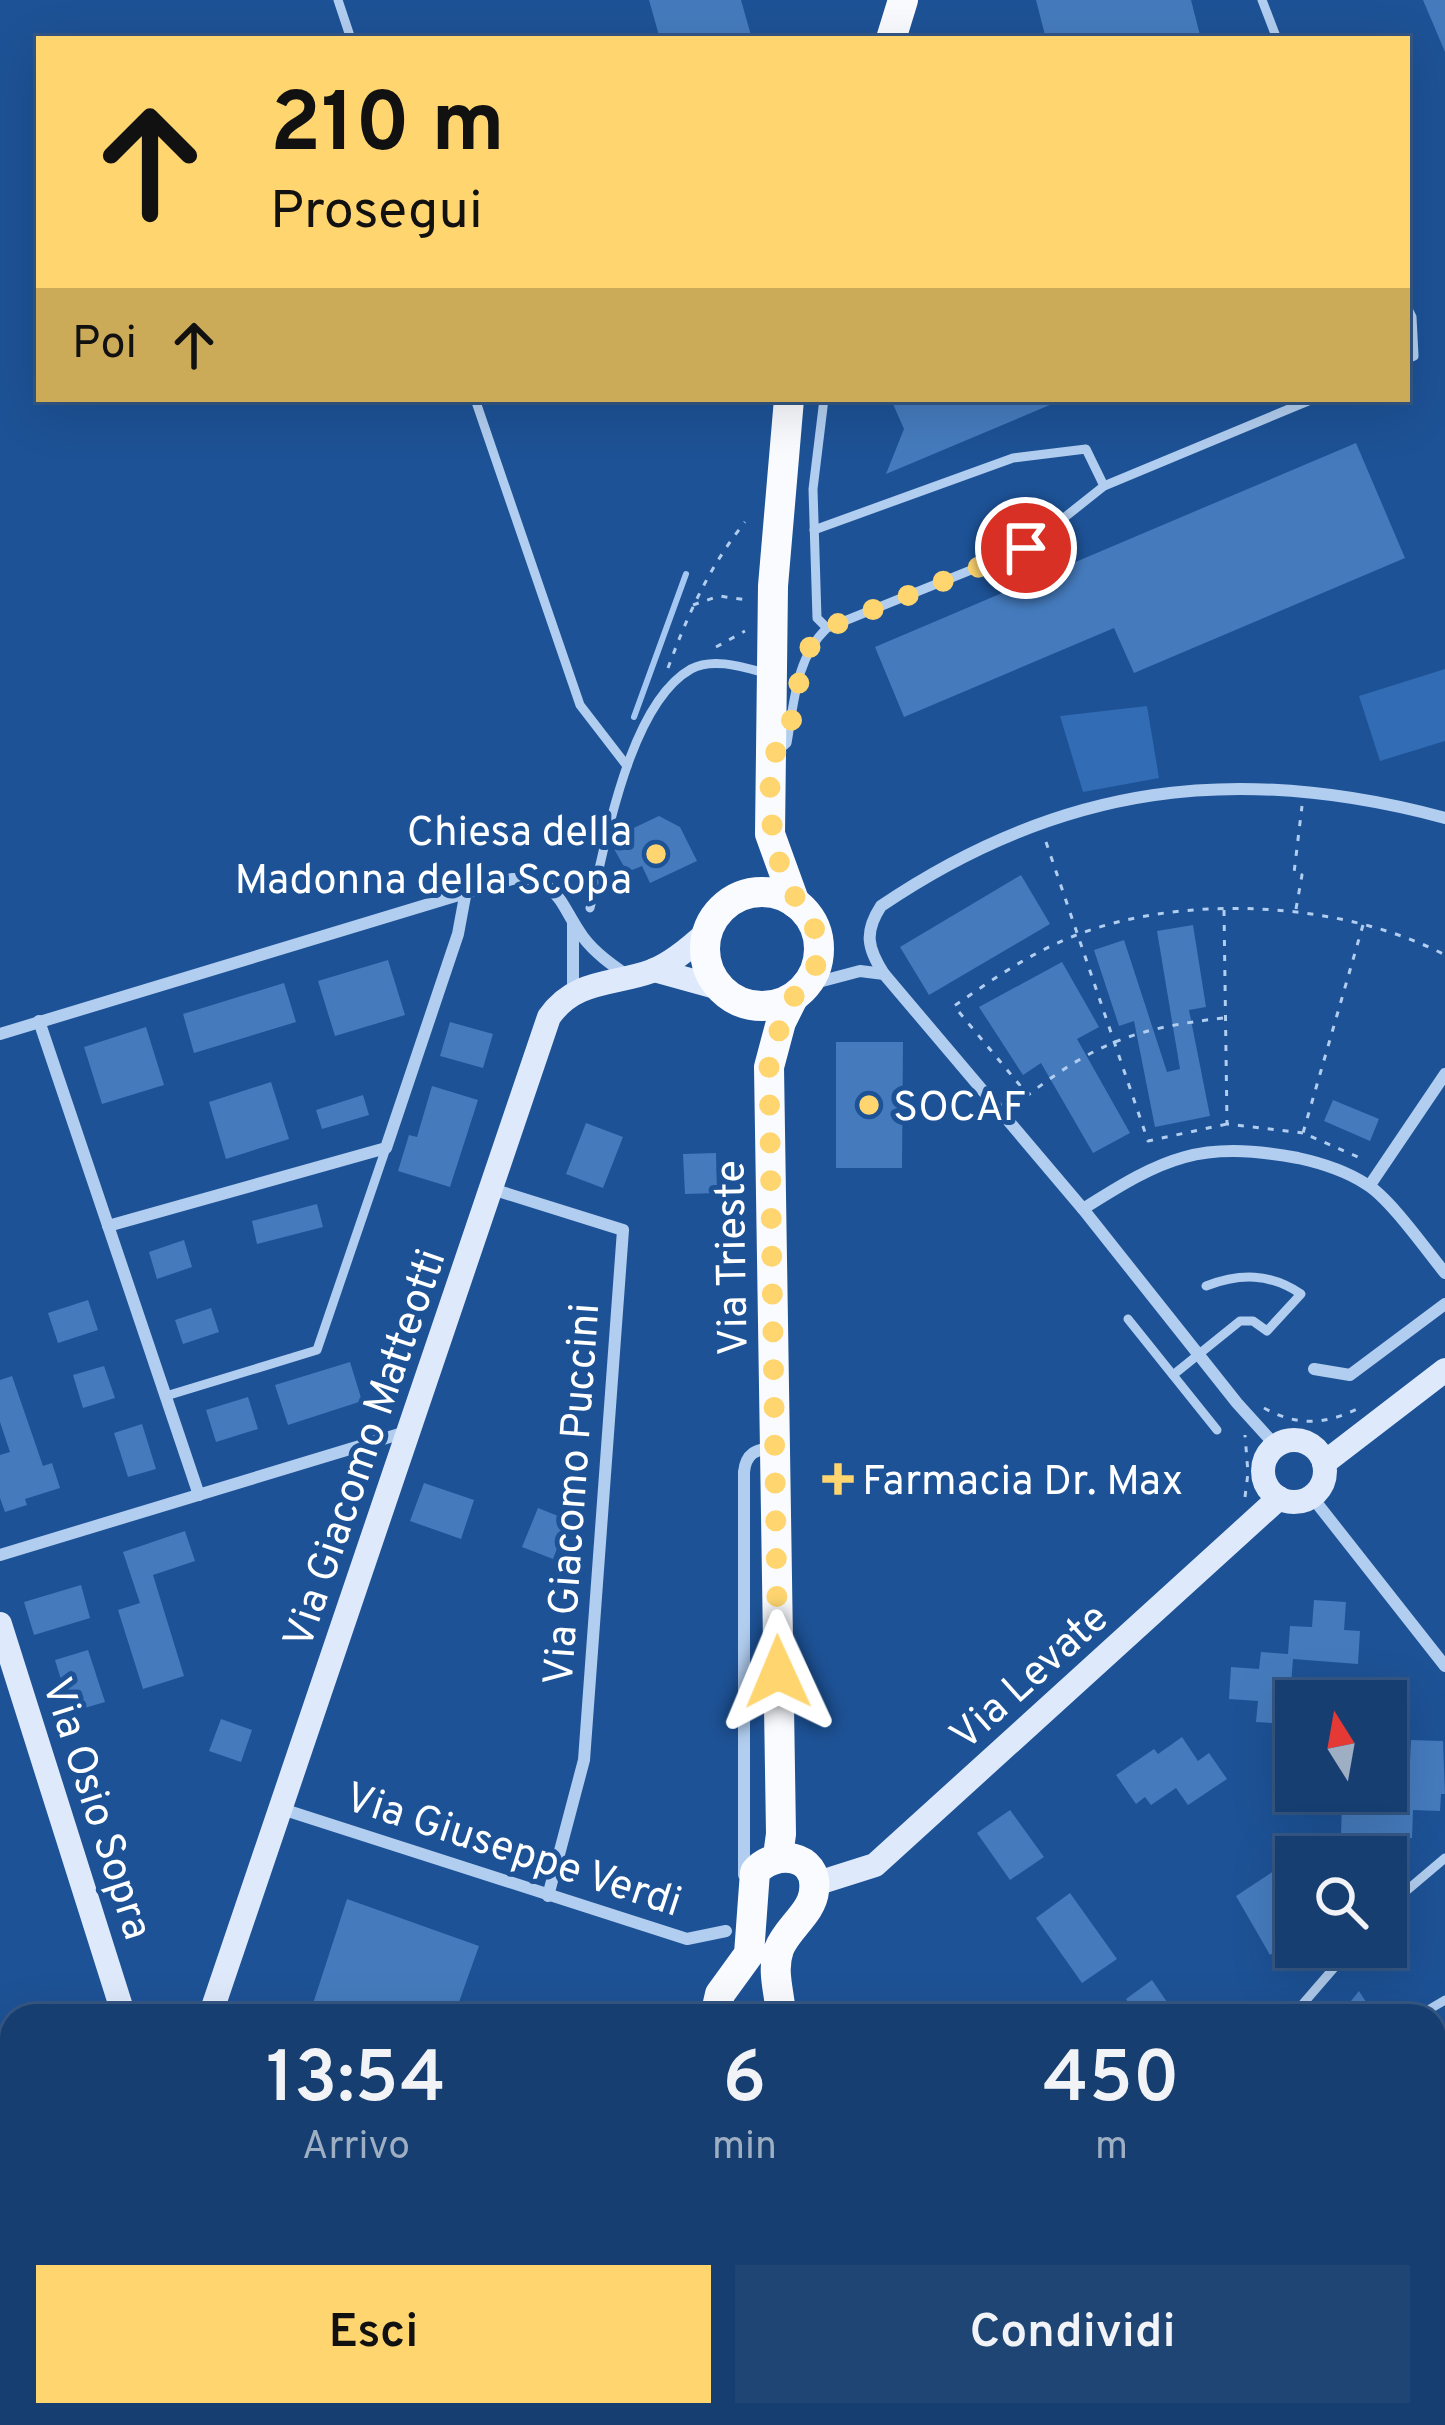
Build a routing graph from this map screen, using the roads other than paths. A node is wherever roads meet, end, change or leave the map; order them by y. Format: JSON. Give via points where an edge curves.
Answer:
{"nodes":[{"id":1,"x":338,"y":0,"type":"edge"},
{"id":2,"x":902,"y":0,"type":"edge"},
{"id":3,"x":1262,"y":0,"type":"edge"},
{"id":4,"x":351,"y":36,"type":"edge"},
{"id":5,"x":892,"y":36,"type":"edge"},
{"id":6,"x":1276,"y":36,"type":"edge"},
{"id":7,"x":1410,"y":328,"type":"edge"},
{"id":8,"x":1410,"y":358,"type":"edge"},
{"id":9,"x":476,"y":402,"type":"edge"},
{"id":10,"x":789,"y":402,"type":"edge"},
{"id":11,"x":824,"y":402,"type":"edge"},
{"id":12,"x":1306,"y":402,"type":"edge"},
{"id":13,"x":1104,"y":486,"type":"junction"},
{"id":14,"x":814,"y":530,"type":"junction"},
{"id":15,"x":827,"y":628,"type":"junction"},
{"id":16,"x":770,"y":674,"type":"junction"},
{"id":17,"x":770,"y":757,"type":"junction"},
{"id":18,"x":627,"y":766,"type":"junction"},
{"id":19,"x":1445,"y":818,"type":"edge"},
{"id":20,"x":770,"y":834,"type":"junction"},
{"id":21,"x":466,"y":891,"type":"junction"},
{"id":22,"x":739,"y":897,"type":"junction"},
{"id":23,"x":795,"y":903,"type":"junction"},
{"id":24,"x":590,"y":908,"type":"dead end"},
{"id":25,"x":573,"y":921,"type":"junction"},
{"id":26,"x":707,"y":932,"type":"junction"},
{"id":27,"x":655,"y":970,"type":"junction"},
{"id":28,"x":884,"y":974,"type":"junction"},
{"id":29,"x":628,"y":976,"type":"junction"},
{"id":30,"x":800,"y":991,"type":"junction"},
{"id":31,"x":573,"y":993,"type":"junction"},
{"id":32,"x":726,"y":993,"type":"junction"},
{"id":33,"x":39,"y":1022,"type":"junction"},
{"id":34,"x":0,"y":1034,"type":"edge"},
{"id":35,"x":769,"y":1067,"type":"junction"},
{"id":36,"x":1445,"y":1074,"type":"edge"},
{"id":37,"x":386,"y":1148,"type":"junction"},
{"id":38,"x":1370,"y":1185,"type":"junction"},
{"id":39,"x":492,"y":1189,"type":"junction"},
{"id":40,"x":1083,"y":1209,"type":"junction"},
{"id":41,"x":108,"y":1226,"type":"junction"},
{"id":42,"x":1445,"y":1273,"type":"edge"},
{"id":43,"x":1206,"y":1286,"type":"dead end"},
{"id":44,"x":1445,"y":1304,"type":"edge"},
{"id":45,"x":1127,"y":1319,"type":"dead end"},
{"id":46,"x":1198,"y":1354,"type":"junction"},
{"id":47,"x":1314,"y":1369,"type":"dead end"},
{"id":48,"x":1445,"y":1370,"type":"edge"},
{"id":49,"x":1173,"y":1375,"type":"junction"},
{"id":50,"x":166,"y":1396,"type":"junction"},
{"id":51,"x":1217,"y":1430,"type":"dead end"},
{"id":52,"x":408,"y":1431,"type":"junction"},
{"id":53,"x":1276,"y":1446,"type":"junction"},
{"id":54,"x":775,"y":1448,"type":"junction"},
{"id":55,"x":1324,"y":1463,"type":"junction"},
{"id":56,"x":199,"y":1495,"type":"junction"},
{"id":57,"x":1312,"y":1497,"type":"junction"},
{"id":58,"x":1279,"y":1498,"type":"junction"},
{"id":59,"x":0,"y":1556,"type":"edge"},
{"id":60,"x":0,"y":1624,"type":"edge"},
{"id":61,"x":1445,"y":1666,"type":"edge"},
{"id":62,"x":282,"y":1809,"type":"junction"},
{"id":63,"x":778,"y":1856,"type":"junction"},
{"id":64,"x":1445,"y":1858,"type":"edge"},
{"id":65,"x":814,"y":1884,"type":"junction"},
{"id":66,"x":1407,"y":1890,"type":"edge"},
{"id":67,"x":548,"y":1896,"type":"junction"},
{"id":68,"x":1334,"y":1968,"type":"edge"},
{"id":69,"x":120,"y":2004,"type":"edge"},
{"id":70,"x":213,"y":2004,"type":"edge"},
{"id":71,"x":715,"y":2004,"type":"edge"},
{"id":72,"x":779,"y":2004,"type":"edge"},
{"id":73,"x":1303,"y":2004,"type":"edge"}],
"edges":[{"from":1,"to":4,"type":"lane"},
{"from":2,"to":5,"type":"main road"},
{"from":3,"to":6,"type":"lane"},
{"from":7,"to":8,"type":"lane"},
{"from":9,"to":18,"type":"lane","via":[[580,705]]},
{"from":10,"to":16,"type":"main road"},
{"from":11,"to":14,"type":"lane"},
{"from":12,"to":13,"type":"lane"},
{"from":13,"to":14,"type":"lane","via":[[1086,449],[1013,458]]},
{"from":13,"to":15,"type":"lane","via":[[1026,548]]},
{"from":14,"to":15,"type":"lane","via":[[817,618]]},
{"from":15,"to":17,"type":"lane","via":[[803,662],[787,743]]},
{"from":16,"to":17,"type":"main road"},
{"from":16,"to":18,"type":"lane","via":[[730,663],[692,668],[655,704]]},
{"from":17,"to":20,"type":"main road"},
{"from":18,"to":24,"type":"lane"},
{"from":19,"to":28,"type":"street","via":[[1372,799],[1228,787],[1092,806],[975,849],[881,906],[868,936]]},
{"from":20,"to":22,"type":"main road"},
{"from":20,"to":23,"type":"main road"},
{"from":21,"to":25,"type":"street","via":[[528,878],[551,888]]},
{"from":21,"to":33,"type":"street"},
{"from":21,"to":37,"type":"street"},
{"from":22,"to":23,"type":"main road","via":[[768,892]]},
{"from":22,"to":26,"type":"main road"},
{"from":23,"to":30,"type":"main road","via":[[818,941],[817,964]]},
{"from":25,"to":29,"type":"street"},
{"from":25,"to":31,"type":"street"},
{"from":26,"to":27,"type":"street"},
{"from":26,"to":32,"type":"main road","via":[[707,965]]},
{"from":27,"to":29,"type":"street"},
{"from":27,"to":32,"type":"street"},
{"from":28,"to":30,"type":"street","via":[[860,971]]},
{"from":28,"to":40,"type":"street"},
{"from":29,"to":31,"type":"street"},
{"from":30,"to":32,"type":"main road","via":[[763,1006]]},
{"from":30,"to":35,"type":"main road"},
{"from":31,"to":39,"type":"street","name":"Via Giacomo Matteotti","via":[[550,1017]]},
{"from":32,"to":35,"type":"main road"},
{"from":33,"to":34,"type":"street"},
{"from":33,"to":41,"type":"street"},
{"from":35,"to":54,"type":"main road","name":"Via Trieste"},
{"from":36,"to":38,"type":"street"},
{"from":37,"to":41,"type":"street"},
{"from":37,"to":50,"type":"lane","via":[[317,1350]]},
{"from":38,"to":40,"type":"street","via":[[1317,1161],[1229,1149],[1139,1173]]},
{"from":38,"to":42,"type":"street"},
{"from":39,"to":52,"type":"street","name":"Via Giacomo Matteotti"},
{"from":39,"to":67,"type":"street","name":"Via Giacomo Puccini","via":[[623,1230],[584,1760]]},
{"from":40,"to":46,"type":"street"},
{"from":41,"to":50,"type":"street"},
{"from":43,"to":46,"type":"lane","via":[[1259,1276],[1301,1294],[1268,1331],[1240,1321]]},
{"from":44,"to":47,"type":"street","via":[[1350,1375]]},
{"from":45,"to":49,"type":"lane"},
{"from":46,"to":49,"type":"lane"},
{"from":46,"to":53,"type":"street"},
{"from":48,"to":55,"type":"street"},
{"from":49,"to":51,"type":"lane"},
{"from":50,"to":56,"type":"street"},
{"from":52,"to":56,"type":"street"},
{"from":52,"to":62,"type":"street","name":"Via Giacomo Matteotti"},
{"from":53,"to":55,"type":"street","via":[[1305,1442]]},
{"from":53,"to":58,"type":"street","via":[[1264,1477]]},
{"from":54,"to":63,"type":"main road","name":"Via Trieste"},
{"from":54,"to":67,"type":"street","name":"Via Giuseppe Verdi","via":[[745,1460],[744,1898],[732,1927],[687,1939]]},
{"from":55,"to":57,"type":"street"},
{"from":56,"to":59,"type":"street"},
{"from":57,"to":58,"type":"street"},
{"from":57,"to":61,"type":"street"},
{"from":58,"to":65,"type":"street","name":"Via Levate","via":[[875,1864]]},
{"from":60,"to":69,"type":"street","name":"Via Osio Sopra"},
{"from":62,"to":67,"type":"street","name":"Via Giuseppe Verdi"},
{"from":62,"to":70,"type":"street","name":"Via Giacomo Matteotti"},
{"from":63,"to":65,"type":"main road","via":[[800,1860]]},
{"from":63,"to":71,"type":"main road","via":[[755,1872],[748,1954]]},
{"from":64,"to":66,"type":"lane"},
{"from":65,"to":72,"type":"main road","via":[[777,1953]]},
{"from":68,"to":73,"type":"lane"}]}
